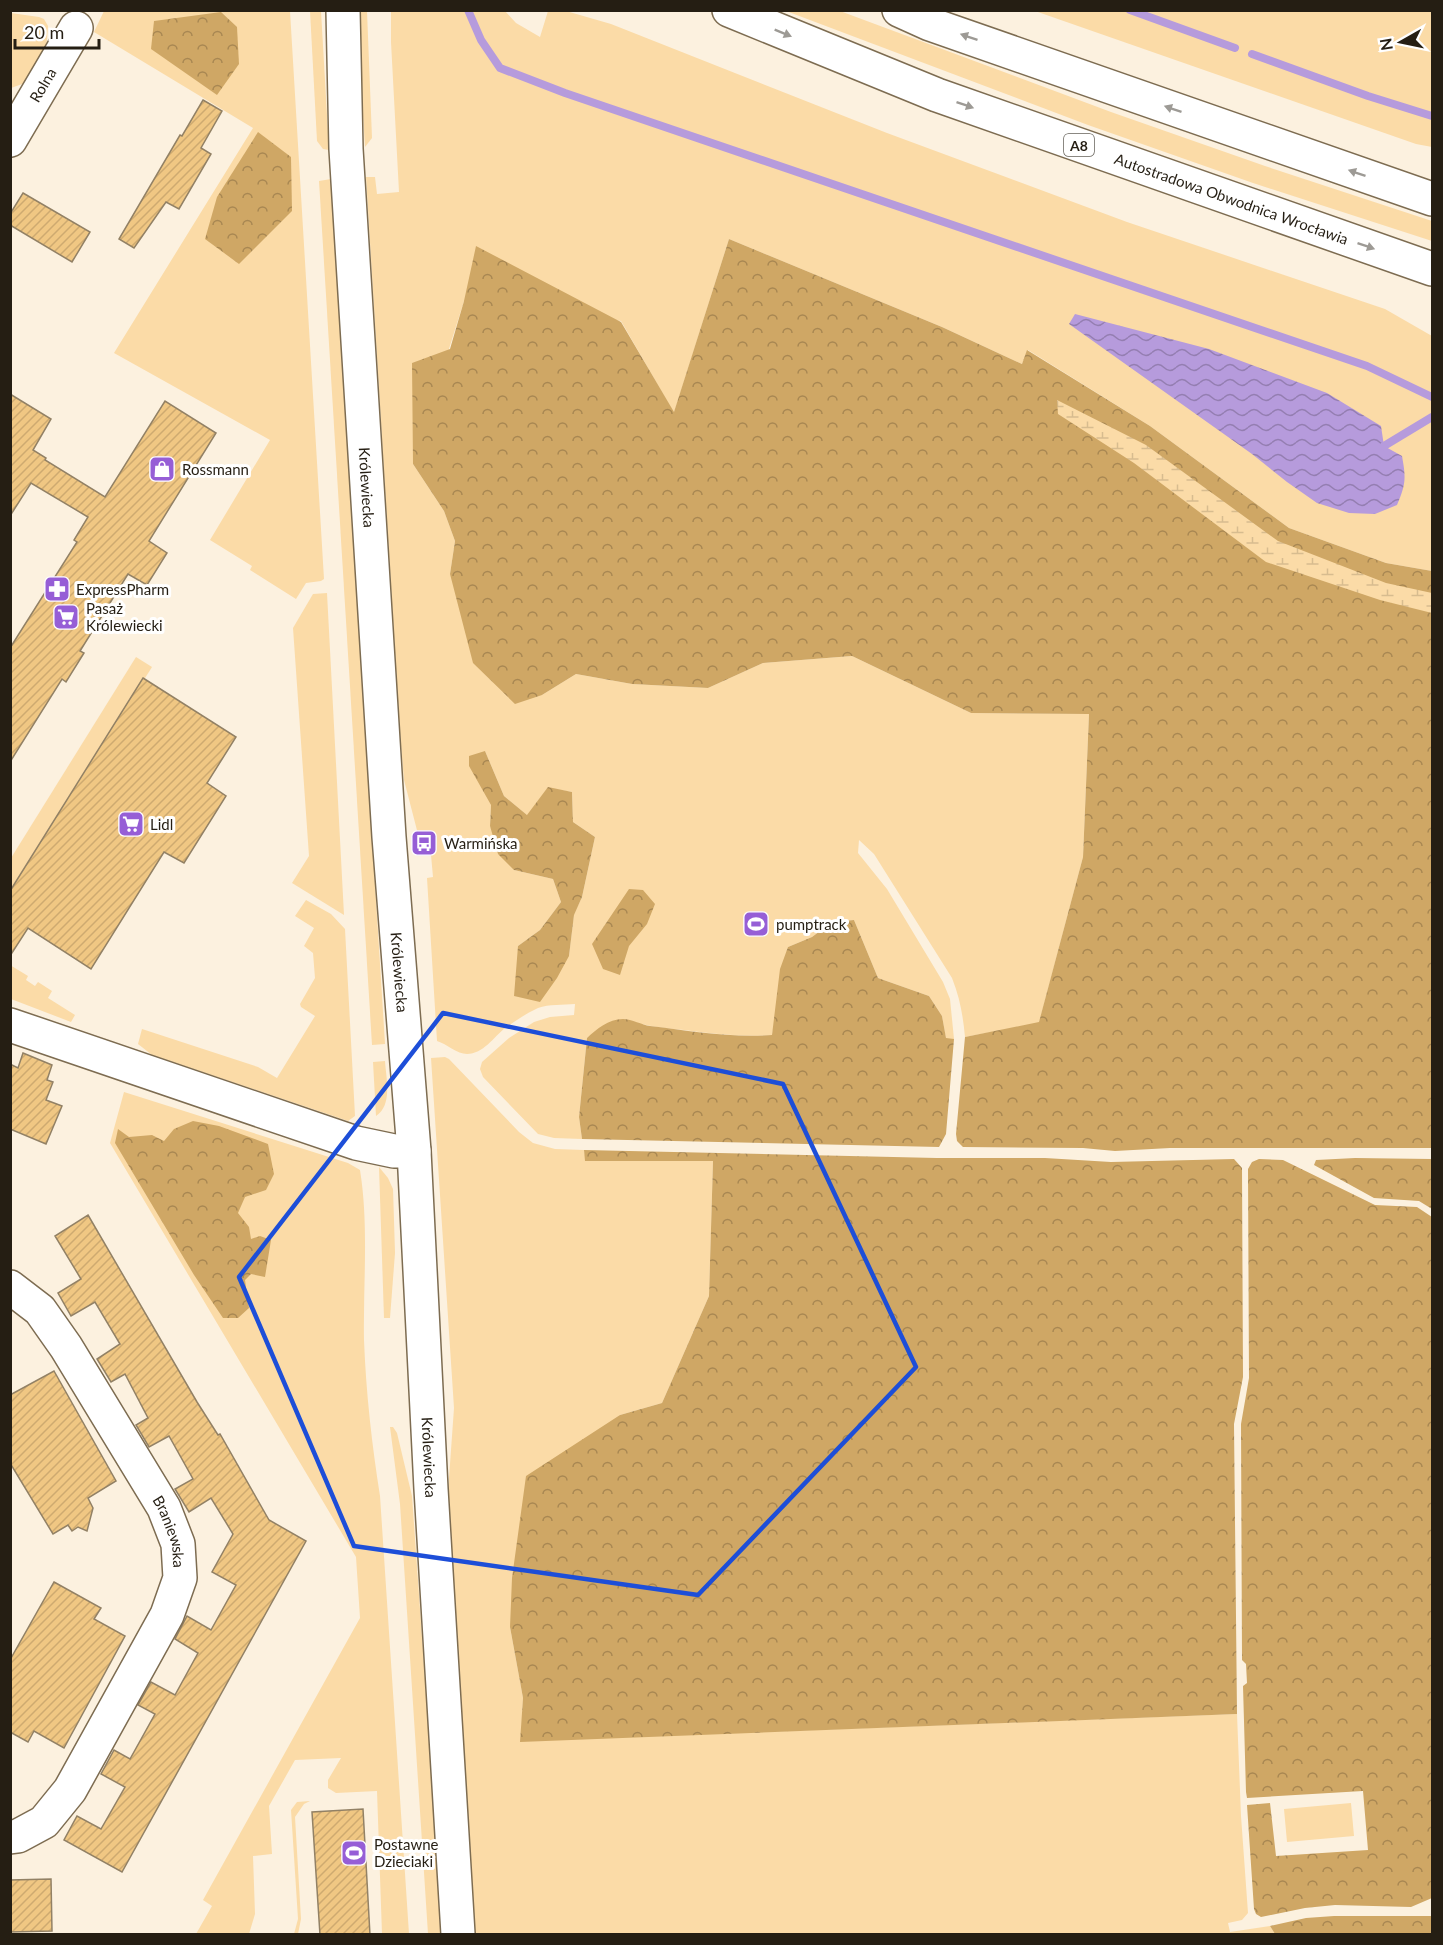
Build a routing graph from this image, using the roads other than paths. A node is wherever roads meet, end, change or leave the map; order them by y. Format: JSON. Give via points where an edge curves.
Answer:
{"nodes":[{"id":1,"x":343,"y":10,"type":"edge"},
{"id":2,"x":729,"y":10,"type":"edge"},
{"id":3,"x":899,"y":10,"type":"edge"},
{"id":4,"x":76,"y":28,"type":"dead end"},
{"id":5,"x":10,"y":140,"type":"edge"},
{"id":6,"x":1432,"y":199,"type":"edge"},
{"id":7,"x":1432,"y":269,"type":"edge"},
{"id":8,"x":10,"y":1025,"type":"edge"},
{"id":9,"x":414,"y":1151,"type":"junction"},
{"id":10,"x":10,"y":1287,"type":"edge"},
{"id":11,"x":10,"y":1837,"type":"edge"},
{"id":12,"x":458,"y":1935,"type":"edge"}],
"edges":[{"from":1,"to":9,"type":"main road","name":"Królewiecka","via":[[346,149],[389,837]]},
{"from":2,"to":7,"type":"main road","name":"Autostradowa Obwodnica Wrocławia","number":"A8","one_way":true,"via":[[937,95]]},
{"from":6,"to":3,"type":"main road","one_way":true},
{"from":4,"to":5,"type":"main road","name":"Rolna"},
{"from":8,"to":9,"type":"main road","via":[[356,1143]]},
{"from":9,"to":12,"type":"main road","name":"Królewiecka"},
{"from":10,"to":11,"type":"main road","name":"Braniewska","via":[[40,1310],[66,1347],[164,1508],[178,1544],[180,1578],[167,1615],[70,1790],[44,1822]]}]}
